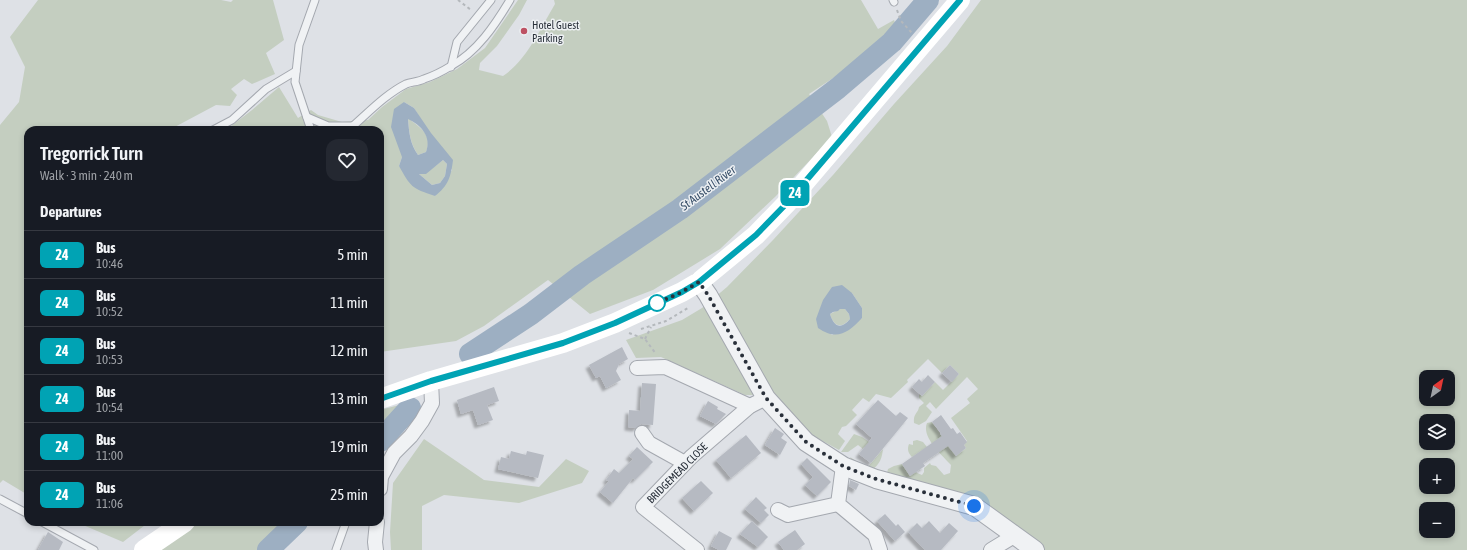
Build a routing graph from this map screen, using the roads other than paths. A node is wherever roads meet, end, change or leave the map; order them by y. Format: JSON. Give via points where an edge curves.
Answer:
{"nodes":[{"id":1,"x":315,"y":0,"type":"edge"},
{"id":2,"x":491,"y":0,"type":"edge"},
{"id":3,"x":510,"y":0,"type":"edge"},
{"id":4,"x":960,"y":0,"type":"edge"},
{"id":5,"x":451,"y":67,"type":"junction"},
{"id":6,"x":296,"y":71,"type":"junction"},
{"id":7,"x":307,"y":117,"type":"junction"},
{"id":8,"x":221,"y":126,"type":"edge"},
{"id":9,"x":310,"y":126,"type":"edge"},
{"id":10,"x":328,"y":126,"type":"edge"},
{"id":11,"x":354,"y":126,"type":"edge"},
{"id":12,"x":704,"y":288,"type":"junction"},
{"id":13,"x":637,"y":368,"type":"dead end"},
{"id":14,"x":431,"y":381,"type":"junction"},
{"id":15,"x":384,"y":398,"type":"edge"},
{"id":16,"x":766,"y":398,"type":"junction"},
{"id":17,"x":750,"y":406,"type":"junction"},
{"id":18,"x":642,"y":433,"type":"dead end"},
{"id":19,"x":685,"y":463,"type":"junction"},
{"id":20,"x":843,"y":466,"type":"junction"},
{"id":21,"x":384,"y":473,"type":"edge"},
{"id":22,"x":0,"y":499,"type":"edge"},
{"id":23,"x":838,"y":504,"type":"junction"},
{"id":24,"x":778,"y":510,"type":"dead end"},
{"id":25,"x":24,"y":512,"type":"edge"},
{"id":26,"x":49,"y":526,"type":"edge"},
{"id":27,"x":179,"y":526,"type":"edge"},
{"id":28,"x":345,"y":526,"type":"edge"},
{"id":29,"x":377,"y":526,"type":"edge"},
{"id":30,"x":1014,"y":536,"type":"junction"},
{"id":31,"x":94,"y":550,"type":"edge"},
{"id":32,"x":144,"y":550,"type":"edge"},
{"id":33,"x":336,"y":550,"type":"edge"},
{"id":34,"x":376,"y":550,"type":"edge"},
{"id":35,"x":697,"y":550,"type":"edge"},
{"id":36,"x":880,"y":550,"type":"edge"},
{"id":37,"x":991,"y":550,"type":"edge"},
{"id":38,"x":1035,"y":550,"type":"edge"}],
"edges":[{"from":1,"to":6,"type":"lane","via":[[300,45]]},
{"from":2,"to":5,"type":"lane","via":[[457,42]]},
{"from":3,"to":5,"type":"lane","via":[[482,41]]},
{"from":4,"to":12,"type":"main road","via":[[787,203]]},
{"from":5,"to":11,"type":"lane","via":[[406,84]]},
{"from":6,"to":7,"type":"lane","via":[[295,82]]},
{"from":6,"to":8,"type":"lane","via":[[266,89],[232,120]]},
{"from":7,"to":9,"type":"lane"},
{"from":7,"to":10,"type":"lane"},
{"from":12,"to":14,"type":"main road","via":[[682,292],[615,323],[563,343]]},
{"from":12,"to":16,"type":"street"},
{"from":13,"to":17,"type":"street","via":[[665,367]]},
{"from":14,"to":15,"type":"main road"},
{"from":14,"to":21,"type":"street","via":[[432,403],[411,436],[394,452]]},
{"from":16,"to":17,"type":"street","name":"BRIDGEMEAD CLOSE"},
{"from":16,"to":20,"type":"street","via":[[806,442]]},
{"from":17,"to":19,"type":"street","name":"BRIDGEMEAD CLOSE"},
{"from":18,"to":19,"type":"street","via":[[649,443]]},
{"from":19,"to":35,"type":"street","name":"BRIDGEMEAD CLOSE","via":[[643,507]]},
{"from":20,"to":23,"type":"street"},
{"from":20,"to":30,"type":"street","via":[[876,479],[974,506]]},
{"from":22,"to":25,"type":"lane"},
{"from":23,"to":24,"type":"street","via":[[788,515]]},
{"from":23,"to":36,"type":"street","via":[[875,535]]},
{"from":26,"to":31,"type":"lane"},
{"from":27,"to":32,"type":"main road"},
{"from":28,"to":33,"type":"lane"},
{"from":29,"to":34,"type":"street"},
{"from":30,"to":37,"type":"street"},
{"from":30,"to":38,"type":"street"}]}
